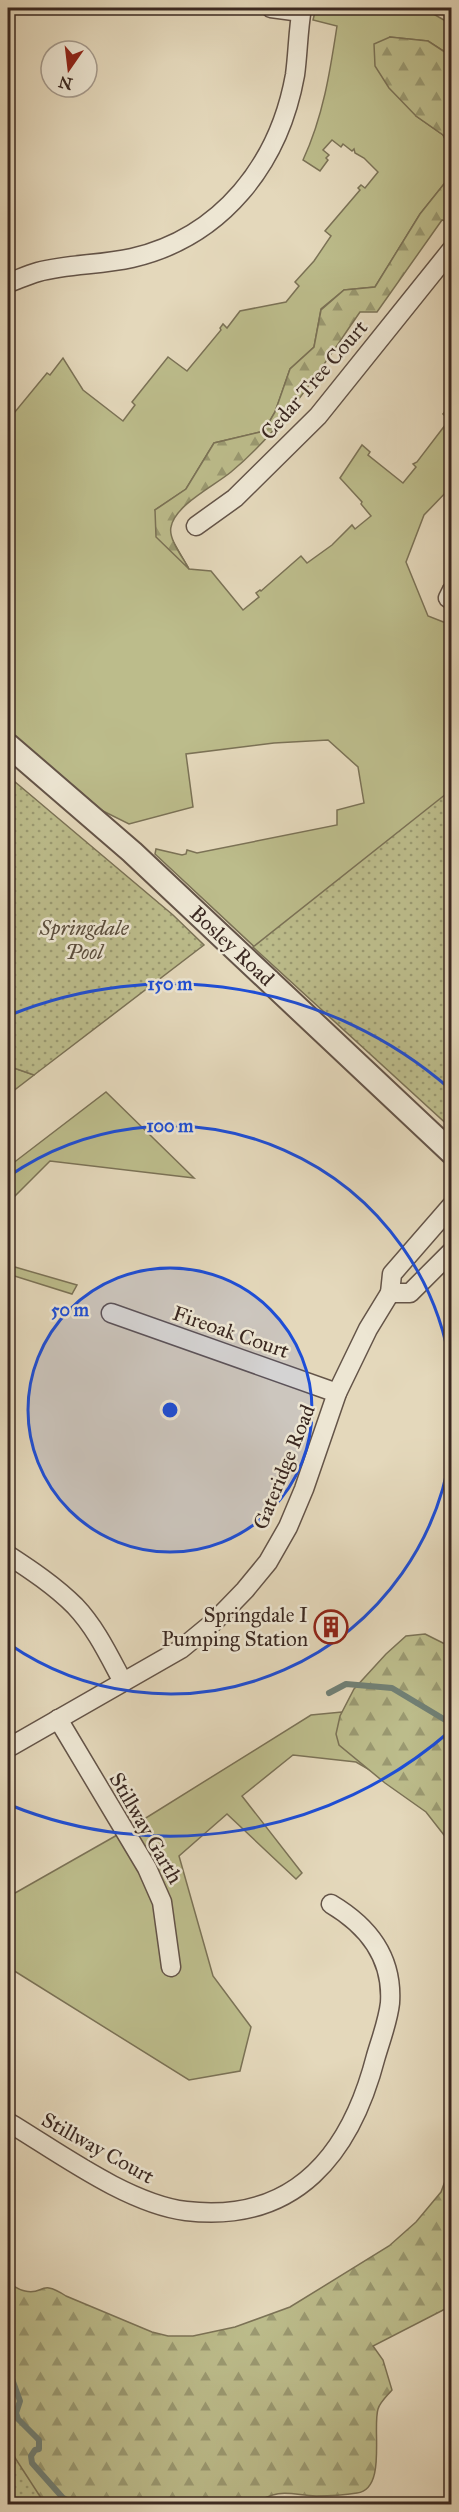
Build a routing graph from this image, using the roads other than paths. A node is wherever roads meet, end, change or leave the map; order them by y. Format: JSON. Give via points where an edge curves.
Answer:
{"nodes":[{"id":1,"x":271,"y":8,"type":"edge"},
{"id":2,"x":301,"y":10,"type":"edge"},
{"id":3,"x":452,"y":249,"type":"edge"},
{"id":4,"x":8,"y":283,"type":"edge"},
{"id":5,"x":196,"y":526,"type":"dead end"},
{"id":6,"x":8,"y":745,"type":"edge"},
{"id":7,"x":452,"y":1153,"type":"edge"},
{"id":8,"x":452,"y":1205,"type":"edge"},
{"id":9,"x":452,"y":1251,"type":"edge"},
{"id":10,"x":390,"y":1293,"type":"junction"},
{"id":11,"x":111,"y":1313,"type":"dead end"},
{"id":12,"x":337,"y":1393,"type":"junction"},
{"id":13,"x":8,"y":1555,"type":"edge"},
{"id":14,"x":123,"y":1682,"type":"junction"},
{"id":15,"x":58,"y":1719,"type":"junction"},
{"id":16,"x":8,"y":1748,"type":"edge"},
{"id":17,"x":331,"y":1904,"type":"dead end"},
{"id":18,"x":171,"y":1967,"type":"dead end"},
{"id":19,"x":8,"y":2122,"type":"edge"}],
"edges":[{"from":1,"to":2,"type":"street"},
{"from":2,"to":4,"type":"street","via":[[295,75],[285,114],[253,180],[228,208],[198,231],[162,249],[132,258],[39,272]]},
{"from":3,"to":5,"type":"street","name":"Cedar Tree Court","via":[[318,416],[235,498]]},
{"from":6,"to":7,"type":"street","name":"Bosley Road","via":[[132,852]]},
{"from":8,"to":10,"type":"street","name":"Gateridge Road","via":[[392,1274]]},
{"from":9,"to":10,"type":"street","via":[[410,1293]]},
{"from":10,"to":12,"type":"street","name":"Gateridge Road"},
{"from":11,"to":12,"type":"street","name":"Fireoak Court"},
{"from":12,"to":14,"type":"street","name":"Gateridge Road","via":[[304,1489],[268,1562],[215,1621],[181,1649]]},
{"from":13,"to":14,"type":"street","via":[[42,1577],[76,1607],[100,1639]]},
{"from":14,"to":15,"type":"street","name":"Gateridge Road"},
{"from":15,"to":16,"type":"street","name":"Gateridge Road"},
{"from":15,"to":18,"type":"street","name":"Stillway Garth","via":[[147,1868],[162,1902]]},
{"from":17,"to":19,"type":"street","name":"Stillway Court","via":[[353,1917],[372,1938],[390,1981],[390,2006],[357,2115],[343,2142],[322,2168],[301,2185],[276,2199],[249,2207],[185,2211],[146,2202],[112,2185]]}]}
